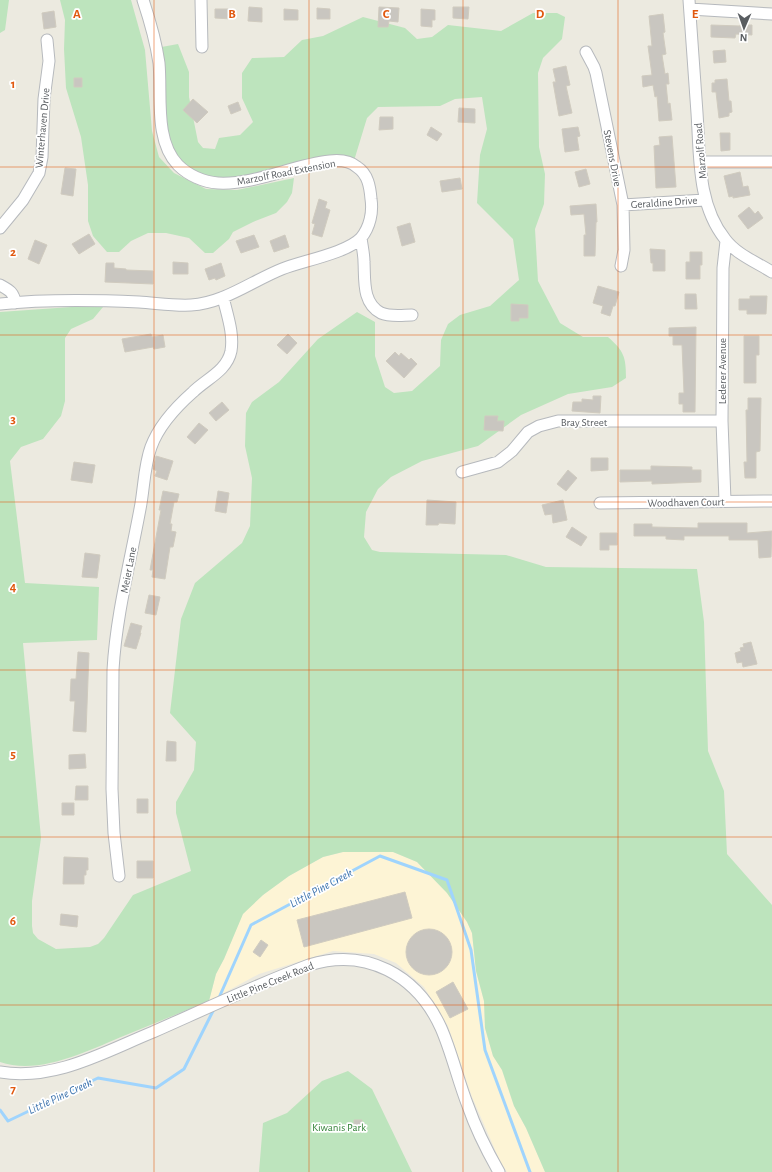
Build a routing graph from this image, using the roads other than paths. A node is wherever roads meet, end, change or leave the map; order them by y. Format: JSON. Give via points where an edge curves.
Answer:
{"nodes":[{"id":1,"x":143,"y":0,"type":"edge"},
{"id":2,"x":201,"y":0,"type":"edge"},
{"id":3,"x":690,"y":4,"type":"edge"},
{"id":4,"x":772,"y":14,"type":"edge"},
{"id":5,"x":47,"y":40,"type":"dead end"},
{"id":6,"x":202,"y":47,"type":"dead end"},
{"id":7,"x":586,"y":52,"type":"dead end"},
{"id":8,"x":700,"y":162,"type":"junction"},
{"id":9,"x":772,"y":162,"type":"edge"},
{"id":10,"x":705,"y":200,"type":"junction"},
{"id":11,"x":623,"y":205,"type":"junction"},
{"id":12,"x":0,"y":228,"type":"edge"},
{"id":13,"x":361,"y":238,"type":"junction"},
{"id":14,"x":726,"y":241,"type":"junction"},
{"id":15,"x":621,"y":266,"type":"dead end"},
{"id":16,"x":772,"y":272,"type":"edge"},
{"id":17,"x":0,"y":285,"type":"edge"},
{"id":18,"x":223,"y":297,"type":"junction"},
{"id":19,"x":15,"y":303,"type":"junction"},
{"id":20,"x":0,"y":304,"type":"edge"},
{"id":21,"x":412,"y":315,"type":"dead end"},
{"id":22,"x":722,"y":421,"type":"junction"},
{"id":23,"x":462,"y":472,"type":"dead end"},
{"id":24,"x":725,"y":501,"type":"junction"},
{"id":25,"x":772,"y":501,"type":"edge"},
{"id":26,"x":600,"y":503,"type":"dead end"},
{"id":27,"x":119,"y":876,"type":"dead end"},
{"id":28,"x":0,"y":1072,"type":"edge"},
{"id":29,"x":499,"y":1172,"type":"edge"}],
"edges":[{"from":1,"to":13,"type":"street","name":"Marzolf Road Extension","via":[[156,48],[163,138],[169,155],[176,163],[183,170],[202,180],[216,183],[249,180],[330,161],[353,164],[367,179],[371,198],[369,224]]},
{"from":2,"to":6,"type":"street"},
{"from":3,"to":4,"type":"street"},
{"from":3,"to":8,"type":"street","name":"Marzolf Road"},
{"from":5,"to":12,"type":"street","name":"Winterhaven Drive","via":[[49,61],[39,173],[23,200]]},
{"from":7,"to":11,"type":"street","name":"Stevens Drive","via":[[596,73]]},
{"from":8,"to":9,"type":"street"},
{"from":8,"to":10,"type":"street","name":"Marzolf Road"},
{"from":10,"to":11,"type":"street","name":"Geraldine Drive"},
{"from":10,"to":14,"type":"street","name":"Marzolf Road","via":[[716,228]]},
{"from":11,"to":15,"type":"street","name":"Stevens Drive","via":[[624,250]]},
{"from":13,"to":18,"type":"street","via":[[334,252],[282,268]]},
{"from":13,"to":21,"type":"street","via":[[366,295],[372,305],[381,313],[388,315]]},
{"from":14,"to":16,"type":"street","name":"Marzolf Road"},
{"from":14,"to":22,"type":"street","name":"Lederer Avenue","via":[[723,268]]},
{"from":17,"to":19,"type":"street","via":[[12,291]]},
{"from":18,"to":19,"type":"street","via":[[191,305],[63,300]]},
{"from":18,"to":27,"type":"street","name":"Meier Lane","via":[[232,336],[229,358],[220,371],[177,407],[155,437],[148,455],[128,566],[113,670],[112,789]]},
{"from":19,"to":20,"type":"street"},
{"from":22,"to":23,"type":"street","name":"Bray Street","via":[[549,423],[528,432],[512,451],[498,462]]},
{"from":22,"to":24,"type":"street","name":"Lederer Avenue"},
{"from":24,"to":25,"type":"street","name":"Woodhaven Court"},
{"from":24,"to":26,"type":"street","name":"Woodhaven Court"},
{"from":28,"to":29,"type":"street","name":"Little Pine Creek Road","via":[[29,1074],[62,1068],[292,972],[328,961],[363,961],[394,973],[418,992],[428,1004],[441,1028],[467,1105]]}]}
